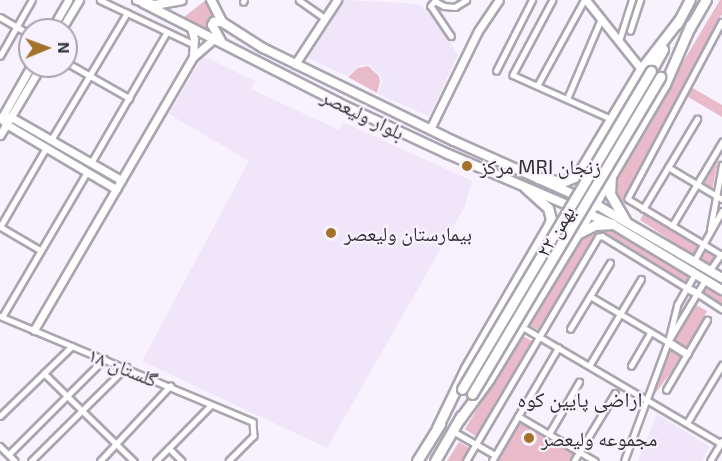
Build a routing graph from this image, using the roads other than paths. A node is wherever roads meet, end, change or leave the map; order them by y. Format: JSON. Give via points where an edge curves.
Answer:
{"nodes":[{"id":1,"x":32,"y":0,"type":"edge"},
{"id":2,"x":68,"y":0,"type":"edge"},
{"id":3,"x":79,"y":0,"type":"edge"},
{"id":4,"x":100,"y":0,"type":"edge"},
{"id":5,"x":182,"y":0,"type":"edge"},
{"id":6,"x":211,"y":0,"type":"edge"},
{"id":7,"x":299,"y":0,"type":"edge"},
{"id":8,"x":337,"y":0,"type":"edge"},
{"id":9,"x":466,"y":0,"type":"edge"},
{"id":10,"x":499,"y":0,"type":"edge"},
{"id":11,"x":532,"y":0,"type":"edge"},
{"id":12,"x":553,"y":0,"type":"edge"},
{"id":13,"x":585,"y":0,"type":"edge"},
{"id":14,"x":632,"y":0,"type":"edge"},
{"id":15,"x":640,"y":0,"type":"edge"},
{"id":16,"x":706,"y":0,"type":"edge"},
{"id":17,"x":140,"y":1,"type":"edge"},
{"id":18,"x":435,"y":1,"type":"edge"},
{"id":19,"x":687,"y":1,"type":"edge"},
{"id":20,"x":127,"y":13,"type":"junction"},
{"id":21,"x":0,"y":17,"type":"edge"},
{"id":22,"x":58,"y":18,"type":"edge"},
{"id":23,"x":68,"y":18,"type":"edge"},
{"id":24,"x":325,"y":18,"type":"junction"},
{"id":25,"x":601,"y":19,"type":"junction"},
{"id":26,"x":222,"y":21,"type":"junction"},
{"id":27,"x":722,"y":22,"type":"edge"},
{"id":28,"x":692,"y":24,"type":"junction"},
{"id":29,"x":17,"y":27,"type":"junction"},
{"id":30,"x":191,"y":27,"type":"junction"},
{"id":31,"x":630,"y":31,"type":"dead end"},
{"id":32,"x":167,"y":32,"type":"junction"},
{"id":33,"x":450,"y":36,"type":"dead end"},
{"id":34,"x":214,"y":39,"type":"junction"},
{"id":35,"x":619,"y":42,"type":"junction"},
{"id":36,"x":193,"y":44,"type":"junction"},
{"id":37,"x":224,"y":45,"type":"junction"},
{"id":38,"x":0,"y":56,"type":"edge"},
{"id":39,"x":192,"y":57,"type":"junction"},
{"id":40,"x":295,"y":64,"type":"junction"},
{"id":41,"x":78,"y":69,"type":"edge"},
{"id":42,"x":646,"y":70,"type":"junction"},
{"id":43,"x":496,"y":71,"type":"dead end"},
{"id":44,"x":89,"y":76,"type":"junction"},
{"id":45,"x":24,"y":78,"type":"edge"},
{"id":46,"x":33,"y":78,"type":"edge"},
{"id":47,"x":537,"y":86,"type":"junction"},
{"id":48,"x":129,"y":98,"type":"junction"},
{"id":49,"x":567,"y":99,"type":"junction"},
{"id":50,"x":11,"y":117,"type":"junction"},
{"id":51,"x":606,"y":117,"type":"dead end"},
{"id":52,"x":2,"y":119,"type":"edge"},
{"id":53,"x":697,"y":119,"type":"dead end"},
{"id":54,"x":429,"y":129,"type":"junction"},
{"id":55,"x":0,"y":135,"type":"edge"},
{"id":56,"x":51,"y":140,"type":"junction"},
{"id":57,"x":454,"y":141,"type":"junction"},
{"id":58,"x":722,"y":142,"type":"edge"},
{"id":59,"x":46,"y":148,"type":"junction"},
{"id":60,"x":594,"y":150,"type":"junction"},
{"id":61,"x":448,"y":154,"type":"junction"},
{"id":62,"x":92,"y":163,"type":"junction"},
{"id":63,"x":617,"y":163,"type":"junction"},
{"id":64,"x":722,"y":165,"type":"edge"},
{"id":65,"x":668,"y":167,"type":"junction"},
{"id":66,"x":87,"y":172,"type":"junction"},
{"id":67,"x":611,"y":176,"type":"junction"},
{"id":68,"x":538,"y":178,"type":"junction"},
{"id":69,"x":121,"y":180,"type":"junction"},
{"id":70,"x":697,"y":184,"type":"junction"},
{"id":71,"x":526,"y":188,"type":"junction"},
{"id":72,"x":116,"y":189,"type":"junction"},
{"id":73,"x":715,"y":195,"type":"junction"},
{"id":74,"x":722,"y":199,"type":"edge"},
{"id":75,"x":595,"y":204,"type":"junction"},
{"id":76,"x":643,"y":208,"type":"junction"},
{"id":77,"x":722,"y":211,"type":"edge"},
{"id":78,"x":589,"y":214,"type":"junction"},
{"id":79,"x":625,"y":220,"type":"junction"},
{"id":80,"x":612,"y":224,"type":"junction"},
{"id":81,"x":672,"y":226,"type":"junction"},
{"id":82,"x":0,"y":227,"type":"edge"},
{"id":83,"x":710,"y":230,"type":"junction"},
{"id":84,"x":576,"y":234,"type":"junction"},
{"id":85,"x":541,"y":239,"type":"junction"},
{"id":86,"x":703,"y":244,"type":"junction"},
{"id":87,"x":40,"y":251,"type":"junction"},
{"id":88,"x":565,"y":252,"type":"junction"},
{"id":89,"x":721,"y":254,"type":"edge"},
{"id":90,"x":694,"y":261,"type":"junction"},
{"id":91,"x":610,"y":263,"type":"dead end"},
{"id":92,"x":710,"y":270,"type":"junction"},
{"id":93,"x":695,"y":274,"type":"junction"},
{"id":94,"x":722,"y":278,"type":"edge"},
{"id":95,"x":641,"y":279,"type":"dead end"},
{"id":96,"x":705,"y":280,"type":"junction"},
{"id":97,"x":687,"y":288,"type":"junction"},
{"id":98,"x":722,"y":290,"type":"edge"},
{"id":99,"x":697,"y":293,"type":"junction"},
{"id":100,"x":590,"y":296,"type":"junction"},
{"id":101,"x":722,"y":309,"type":"edge"},
{"id":102,"x":620,"y":314,"type":"junction"},
{"id":103,"x":1,"y":317,"type":"edge"},
{"id":104,"x":708,"y":320,"type":"dead end"},
{"id":105,"x":526,"y":329,"type":"dead end"},
{"id":106,"x":570,"y":329,"type":"dead end"},
{"id":107,"x":34,"y":330,"type":"junction"},
{"id":108,"x":651,"y":332,"type":"junction"},
{"id":109,"x":540,"y":337,"type":"junction"},
{"id":110,"x":668,"y":342,"type":"junction"},
{"id":111,"x":72,"y":346,"type":"junction"},
{"id":112,"x":558,"y":348,"type":"junction"},
{"id":113,"x":687,"y":354,"type":"junction"},
{"id":114,"x":104,"y":358,"type":"junction"},
{"id":115,"x":722,"y":365,"type":"edge"},
{"id":116,"x":589,"y":366,"type":"junction"},
{"id":117,"x":631,"y":366,"type":"dead end"},
{"id":118,"x":126,"y":367,"type":"junction"},
{"id":119,"x":44,"y":373,"type":"junction"},
{"id":120,"x":720,"y":374,"type":"edge"},
{"id":121,"x":579,"y":382,"type":"dead end"},
{"id":122,"x":170,"y":386,"type":"junction"},
{"id":123,"x":666,"y":390,"type":"dead end"},
{"id":124,"x":615,"y":393,"type":"dead end"},
{"id":125,"x":67,"y":395,"type":"junction"},
{"id":126,"x":647,"y":400,"type":"junction"},
{"id":127,"x":211,"y":405,"type":"junction"},
{"id":128,"x":82,"y":410,"type":"junction"},
{"id":129,"x":0,"y":416,"type":"edge"},
{"id":130,"x":518,"y":416,"type":"junction"},
{"id":131,"x":459,"y":420,"type":"junction"},
{"id":132,"x":687,"y":423,"type":"junction"},
{"id":133,"x":437,"y":428,"type":"junction"},
{"id":134,"x":453,"y":431,"type":"junction"},
{"id":135,"x":549,"y":434,"type":"junction"},
{"id":136,"x":722,"y":443,"type":"edge"},
{"id":137,"x":117,"y":444,"type":"junction"},
{"id":138,"x":476,"y":444,"type":"junction"},
{"id":139,"x":0,"y":446,"type":"edge"},
{"id":140,"x":169,"y":448,"type":"junction"},
{"id":141,"x":580,"y":452,"type":"junction"},
{"id":142,"x":10,"y":453,"type":"junction"},
{"id":143,"x":495,"y":455,"type":"junction"},
{"id":144,"x":15,"y":461,"type":"edge"},
{"id":145,"x":31,"y":461,"type":"edge"},
{"id":146,"x":100,"y":461,"type":"edge"},
{"id":147,"x":134,"y":461,"type":"edge"},
{"id":148,"x":156,"y":461,"type":"edge"},
{"id":149,"x":182,"y":461,"type":"edge"},
{"id":150,"x":229,"y":461,"type":"edge"},
{"id":151,"x":417,"y":461,"type":"edge"},
{"id":152,"x":435,"y":461,"type":"edge"},
{"id":153,"x":466,"y":461,"type":"edge"},
{"id":154,"x":492,"y":461,"type":"edge"},
{"id":155,"x":574,"y":461,"type":"edge"},
{"id":156,"x":595,"y":461,"type":"edge"},
{"id":157,"x":624,"y":461,"type":"edge"},
{"id":158,"x":710,"y":461,"type":"edge"}],
"edges":[{"from":1,"to":29,"type":"street"},
{"from":2,"to":22,"type":"street"},
{"from":3,"to":23,"type":"street"},
{"from":4,"to":20,"type":"street"},
{"from":5,"to":17,"type":"main road","via":[[167,5]]},
{"from":6,"to":26,"type":"main road","name":"بلوار ولیعصر"},
{"from":7,"to":24,"type":"street"},
{"from":8,"to":24,"type":"street"},
{"from":9,"to":18,"type":"street","via":[[456,7]]},
{"from":10,"to":54,"type":"street","via":[[478,32]]},
{"from":11,"to":43,"type":"street"},
{"from":12,"to":47,"type":"street","via":[[513,75]]},
{"from":13,"to":25,"type":"street"},
{"from":13,"to":47,"type":"street"},
{"from":14,"to":35,"type":"street"},
{"from":15,"to":31,"type":"street"},
{"from":16,"to":28,"type":"highway","name":"۲۲ بهمن"},
{"from":17,"to":30,"type":"main road","name":"بلوار ولیعصر"},
{"from":18,"to":33,"type":"street","via":[[431,6]]},
{"from":19,"to":42,"type":"highway","name":"۲۲ بهمن"},
{"from":20,"to":32,"type":"street"},
{"from":20,"to":44,"type":"street"},
{"from":21,"to":29,"type":"street"},
{"from":24,"to":40,"type":"street"},
{"from":25,"to":35,"type":"street"},
{"from":25,"to":49,"type":"street"},
{"from":26,"to":37,"type":"main road","via":[[212,25]]},
{"from":26,"to":40,"type":"main road","name":"بلوار ولیعصر","via":[[241,36]]},
{"from":27,"to":76,"type":"street","via":[[628,199]]},
{"from":28,"to":63,"type":"highway","via":[[664,84]]},
{"from":28,"to":131,"type":"highway","name":"۲۲ بهمن","bridge":true},
{"from":29,"to":38,"type":"street"},
{"from":30,"to":34,"type":"main road","name":"بلوار ولیعصر"},
{"from":30,"to":36,"type":"street"},
{"from":32,"to":36,"type":"street"},
{"from":32,"to":48,"type":"street"},
{"from":34,"to":37,"type":"main road","name":"بلوار ولیعصر"},
{"from":34,"to":39,"type":"street"},
{"from":35,"to":42,"type":"street"},
{"from":36,"to":39,"type":"street"},
{"from":37,"to":61,"type":"main road","name":"بلوار ولیعصر"},
{"from":39,"to":69,"type":"street"},
{"from":40,"to":54,"type":"main road","name":"بلوار ولیعصر"},
{"from":41,"to":44,"type":"street"},
{"from":42,"to":60,"type":"highway"},
{"from":42,"to":133,"type":"highway","name":"۲۲ بهمن","bridge":true},
{"from":44,"to":48,"type":"street"},
{"from":44,"to":56,"type":"street"},
{"from":45,"to":52,"type":"street"},
{"from":46,"to":50,"type":"street"},
{"from":47,"to":49,"type":"street"},
{"from":48,"to":62,"type":"street"},
{"from":49,"to":51,"type":"street"},
{"from":50,"to":52,"type":"street"},
{"from":50,"to":56,"type":"street"},
{"from":52,"to":55,"type":"street"},
{"from":52,"to":59,"type":"street"},
{"from":53,"to":65,"type":"street"},
{"from":54,"to":57,"type":"main road","name":"بلوار ولیعصر"},
{"from":56,"to":62,"type":"street"},
{"from":57,"to":61,"type":"main road"},
{"from":57,"to":68,"type":"main road","name":"بلوار ولیعصر"},
{"from":58,"to":70,"type":"street"},
{"from":59,"to":66,"type":"street"},
{"from":59,"to":82,"type":"street"},
{"from":60,"to":63,"type":"highway","via":[[602,162]]},
{"from":60,"to":68,"type":"highway","via":[[583,170],[571,180]]},
{"from":61,"to":71,"type":"main road","name":"بلوار ولیعصر"},
{"from":62,"to":69,"type":"street"},
{"from":63,"to":67,"type":"highway"},
{"from":64,"to":73,"type":"street"},
{"from":65,"to":70,"type":"street"},
{"from":65,"to":76,"type":"street"},
{"from":66,"to":72,"type":"street"},
{"from":66,"to":87,"type":"street"},
{"from":67,"to":75,"type":"highway"},
{"from":67,"to":79,"type":"highway","via":[[612,201]]},
{"from":68,"to":75,"type":"main road","name":"بلوار ولیعصر"},
{"from":69,"to":72,"type":"street"},
{"from":70,"to":73,"type":"street"},
{"from":70,"to":81,"type":"street"},
{"from":71,"to":78,"type":"main road","name":"بلوار ولیعصر"},
{"from":71,"to":85,"type":"highway","via":[[550,213]]},
{"from":72,"to":107,"type":"street"},
{"from":73,"to":74,"type":"street"},
{"from":73,"to":83,"type":"street"},
{"from":75,"to":78,"type":"highway"},
{"from":75,"to":79,"type":"main road","name":"بلوار ولیعصر"},
{"from":76,"to":81,"type":"street"},
{"from":77,"to":83,"type":"street"},
{"from":78,"to":80,"type":"main road","name":"بلوار ولیعصر"},
{"from":78,"to":84,"type":"highway"},
{"from":79,"to":90,"type":"main road","name":"بلوار ولیعصر"},
{"from":80,"to":84,"type":"highway","via":[[595,225]]},
{"from":80,"to":93,"type":"main road","name":"بلوار ولیعصر"},
{"from":81,"to":86,"type":"street"},
{"from":82,"to":87,"type":"street"},
{"from":83,"to":86,"type":"street"},
{"from":84,"to":88,"type":"highway"},
{"from":85,"to":88,"type":"highway","via":[[555,242]]},
{"from":85,"to":133,"type":"highway","via":[[466,368]]},
{"from":86,"to":89,"type":"street"},
{"from":86,"to":90,"type":"street"},
{"from":87,"to":103,"type":"street"},
{"from":88,"to":131,"type":"highway","via":[[489,380]]},
{"from":89,"to":92,"type":"street"},
{"from":90,"to":92,"type":"main road","name":"بلوار ولیعصر"},
{"from":91,"to":100,"type":"street"},
{"from":92,"to":94,"type":"main road","name":"بلوار ولیعصر"},
{"from":93,"to":96,"type":"main road","name":"بلوار ولیعصر"},
{"from":93,"to":97,"type":"street"},
{"from":95,"to":102,"type":"street"},
{"from":96,"to":98,"type":"main road","name":"بلوار ولیعصر"},
{"from":96,"to":99,"type":"street"},
{"from":97,"to":99,"type":"street"},
{"from":97,"to":109,"type":"street","via":[[598,237]]},
{"from":97,"to":110,"type":"street","via":[[677,305]]},
{"from":99,"to":101,"type":"street"},
{"from":99,"to":110,"type":"street"},
{"from":100,"to":102,"type":"street"},
{"from":100,"to":106,"type":"street"},
{"from":102,"to":108,"type":"street"},
{"from":102,"to":116,"type":"street"},
{"from":103,"to":107,"type":"street","name":"گلستان ۱۸"},
{"from":104,"to":113,"type":"street"},
{"from":105,"to":109,"type":"street"},
{"from":107,"to":111,"type":"street","name":"گلستان ۱۸"},
{"from":108,"to":110,"type":"street"},
{"from":108,"to":117,"type":"street"},
{"from":109,"to":112,"type":"street"},
{"from":109,"to":138,"type":"street"},
{"from":110,"to":113,"type":"street"},
{"from":110,"to":126,"type":"street"},
{"from":111,"to":114,"type":"street","name":"گلستان ۱۸"},
{"from":111,"to":119,"type":"street"},
{"from":112,"to":116,"type":"street"},
{"from":112,"to":130,"type":"street"},
{"from":113,"to":123,"type":"street"},
{"from":114,"to":118,"type":"street","name":"گلستان ۱۸"},
{"from":114,"to":125,"type":"street"},
{"from":115,"to":120,"type":"street"},
{"from":116,"to":126,"type":"street"},
{"from":118,"to":122,"type":"street","name":"گلستان ۱۸"},
{"from":118,"to":128,"type":"street"},
{"from":119,"to":125,"type":"street"},
{"from":119,"to":129,"type":"street"},
{"from":120,"to":132,"type":"street"},
{"from":121,"to":135,"type":"street"},
{"from":122,"to":127,"type":"street","name":"گلستان ۱۸"},
{"from":122,"to":137,"type":"street"},
{"from":124,"to":141,"type":"street"},
{"from":125,"to":128,"type":"street"},
{"from":125,"to":142,"type":"street"},
{"from":126,"to":132,"type":"street"},
{"from":126,"to":157,"type":"street"},
{"from":127,"to":140,"type":"street"},
{"from":127,"to":150,"type":"street","name":"گلستان ۱۸","via":[[254,422],[254,436]]},
{"from":128,"to":137,"type":"street"},
{"from":128,"to":145,"type":"street"},
{"from":130,"to":135,"type":"street"},
{"from":130,"to":143,"type":"street"},
{"from":131,"to":134,"type":"highway","name":"۲۲ بهمن"},
{"from":132,"to":136,"type":"street"},
{"from":133,"to":151,"type":"highway","name":"۲۲ بهمن"},
{"from":134,"to":138,"type":"street"},
{"from":134,"to":152,"type":"highway","name":"۲۲ بهمن"},
{"from":135,"to":141,"type":"street"},
{"from":136,"to":158,"type":"street"},
{"from":137,"to":146,"type":"street"},
{"from":137,"to":147,"type":"street"},
{"from":138,"to":143,"type":"street"},
{"from":138,"to":153,"type":"street"},
{"from":139,"to":142,"type":"street"},
{"from":140,"to":148,"type":"street"},
{"from":140,"to":149,"type":"street"},
{"from":141,"to":155,"type":"street"},
{"from":141,"to":156,"type":"street"},
{"from":142,"to":144,"type":"street"},
{"from":143,"to":154,"type":"street"}]}
